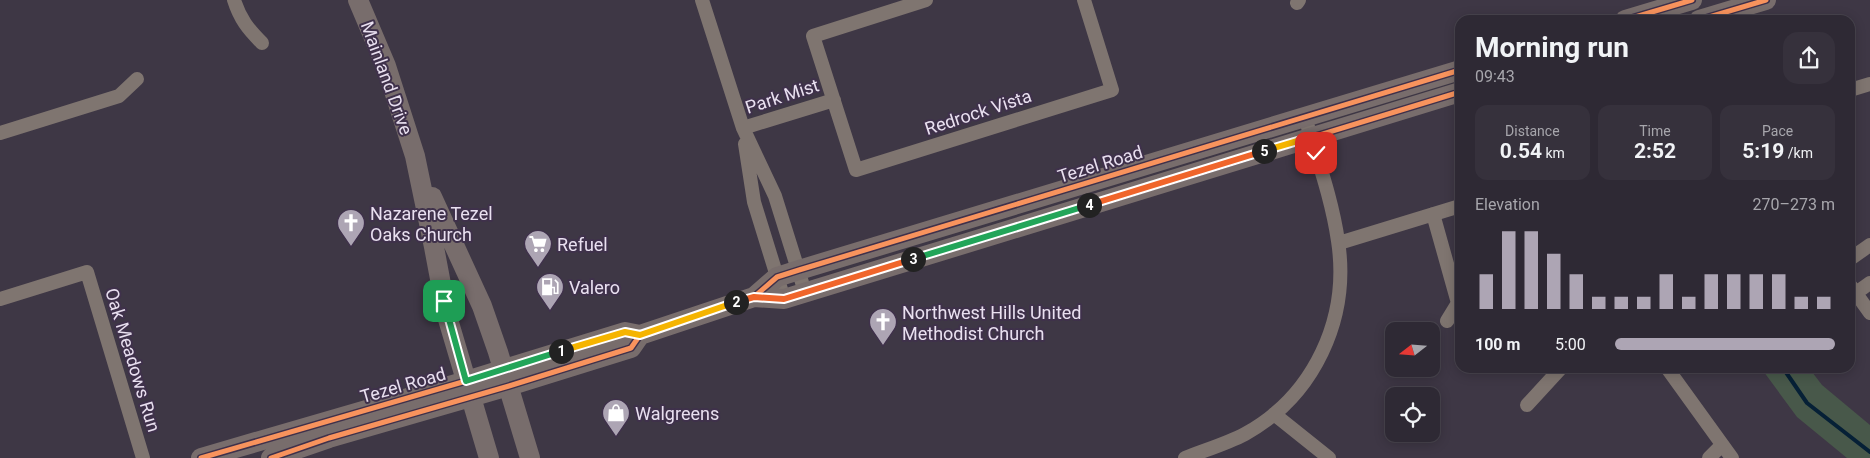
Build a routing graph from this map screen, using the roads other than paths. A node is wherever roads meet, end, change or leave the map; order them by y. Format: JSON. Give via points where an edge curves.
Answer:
{"nodes":[{"id":1,"x":234,"y":0,"type":"edge"},
{"id":2,"x":358,"y":0,"type":"edge"},
{"id":3,"x":702,"y":0,"type":"edge"},
{"id":4,"x":926,"y":0,"type":"edge"},
{"id":5,"x":1084,"y":0,"type":"edge"},
{"id":6,"x":1692,"y":0,"type":"edge"},
{"id":7,"x":1766,"y":0,"type":"edge"},
{"id":8,"x":1740,"y":9,"type":"edge"},
{"id":9,"x":1642,"y":15,"type":"edge"},
{"id":10,"x":1718,"y":15,"type":"edge"},
{"id":11,"x":262,"y":43,"type":"dead end"},
{"id":12,"x":1455,"y":71,"type":"edge"},
{"id":13,"x":137,"y":79,"type":"dead end"},
{"id":14,"x":1870,"y":84,"type":"edge"},
{"id":15,"x":1855,"y":88,"type":"edge"},
{"id":16,"x":1455,"y":94,"type":"edge"},
{"id":17,"x":834,"y":100,"type":"junction"},
{"id":18,"x":1305,"y":116,"type":"junction"},
{"id":19,"x":743,"y":128,"type":"junction"},
{"id":20,"x":0,"y":133,"type":"edge"},
{"id":21,"x":1311,"y":137,"type":"junction"},
{"id":22,"x":415,"y":156,"type":"junction"},
{"id":23,"x":1455,"y":207,"type":"edge"},
{"id":24,"x":1433,"y":214,"type":"junction"},
{"id":25,"x":1339,"y":243,"type":"junction"},
{"id":26,"x":1870,"y":245,"type":"edge"},
{"id":27,"x":1855,"y":256,"type":"edge"},
{"id":28,"x":799,"y":270,"type":"junction"},
{"id":29,"x":777,"y":277,"type":"junction"},
{"id":30,"x":1870,"y":283,"type":"edge"},
{"id":31,"x":1855,"y":288,"type":"edge"},
{"id":32,"x":805,"y":292,"type":"junction"},
{"id":33,"x":1455,"y":292,"type":"edge"},
{"id":34,"x":1855,"y":292,"type":"edge"},
{"id":35,"x":754,"y":297,"type":"junction"},
{"id":36,"x":0,"y":299,"type":"edge"},
{"id":37,"x":784,"y":299,"type":"junction"},
{"id":38,"x":1455,"y":308,"type":"edge"},
{"id":39,"x":1870,"y":313,"type":"edge"},
{"id":40,"x":1447,"y":321,"type":"dead end"},
{"id":41,"x":1556,"y":373,"type":"edge"},
{"id":42,"x":1670,"y":373,"type":"edge"},
{"id":43,"x":506,"y":378,"type":"junction"},
{"id":44,"x":468,"y":389,"type":"junction"},
{"id":45,"x":1527,"y":405,"type":"dead end"},
{"id":46,"x":1274,"y":414,"type":"junction"},
{"id":47,"x":1722,"y":445,"type":"junction"},
{"id":48,"x":143,"y":458,"type":"edge"},
{"id":49,"x":201,"y":458,"type":"edge"},
{"id":50,"x":271,"y":458,"type":"edge"},
{"id":51,"x":489,"y":458,"type":"edge"},
{"id":52,"x":530,"y":458,"type":"edge"},
{"id":53,"x":1186,"y":458,"type":"edge"},
{"id":54,"x":1329,"y":458,"type":"edge"},
{"id":55,"x":1709,"y":458,"type":"edge"},
{"id":56,"x":1732,"y":458,"type":"edge"}],
"edges":[{"from":1,"to":11,"type":"street","via":[[239,16]]},
{"from":2,"to":22,"type":"main road","name":"Mainland Drive","via":[[386,66]]},
{"from":3,"to":19,"type":"street"},
{"from":4,"to":17,"type":"street","via":[[814,36]]},
{"from":5,"to":17,"type":"street","name":"Redrock Vista","via":[[1112,90],[856,170]]},
{"from":6,"to":9,"type":"main road"},
{"from":7,"to":8,"type":"main road"},
{"from":8,"to":10,"type":"main road"},
{"from":12,"to":18,"type":"main road","name":"Tezel Road"},
{"from":13,"to":20,"type":"street","via":[[119,96]]},
{"from":14,"to":15,"type":"street"},
{"from":16,"to":21,"type":"main road","name":"Tezel Road"},
{"from":17,"to":19,"type":"street","name":"Park Mist"},
{"from":18,"to":21,"type":"street"},
{"from":18,"to":28,"type":"main road","name":"Tezel Road"},
{"from":19,"to":28,"type":"street","via":[[775,196]]},
{"from":19,"to":29,"type":"street","via":[[754,202]]},
{"from":21,"to":25,"type":"street"},
{"from":21,"to":32,"type":"main road","name":"Tezel Road"},
{"from":22,"to":43,"type":"main road","name":"Mainland Drive","via":[[482,306]]},
{"from":22,"to":44,"type":"main road","name":"Mainland Drive","via":[[446,316]]},
{"from":23,"to":24,"type":"street"},
{"from":24,"to":25,"type":"street"},
{"from":24,"to":33,"type":"street"},
{"from":25,"to":46,"type":"street","via":[[1338,298],[1330,335],[1303,386]]},
{"from":26,"to":27,"type":"street"},
{"from":28,"to":29,"type":"main road","name":"Tezel Road"},
{"from":28,"to":32,"type":"street"},
{"from":29,"to":35,"type":"main road","name":"Tezel Road"},
{"from":29,"to":37,"type":"street"},
{"from":30,"to":31,"type":"street"},
{"from":32,"to":37,"type":"main road","name":"Tezel Road"},
{"from":34,"to":39,"type":"street"},
{"from":35,"to":37,"type":"main road","name":"Tezel Road"},
{"from":35,"to":43,"type":"main road","name":"Tezel Road","via":[[640,335],[625,332]]},
{"from":36,"to":48,"type":"street","name":"Oak Meadows Run","via":[[87,272]]},
{"from":38,"to":40,"type":"street"},
{"from":41,"to":45,"type":"street"},
{"from":42,"to":47,"type":"street"},
{"from":43,"to":44,"type":"main road","name":"Tezel Road"},
{"from":43,"to":52,"type":"main road","name":"Mainland Drive"},
{"from":44,"to":49,"type":"main road","name":"Tezel Road","via":[[278,434]]},
{"from":44,"to":50,"type":"main road","name":"Tezel Road"},
{"from":44,"to":51,"type":"main road","name":"Mainland Drive"},
{"from":46,"to":53,"type":"street","via":[[1228,443]]},
{"from":46,"to":54,"type":"street"},
{"from":47,"to":55,"type":"street"},
{"from":47,"to":56,"type":"street"}]}
